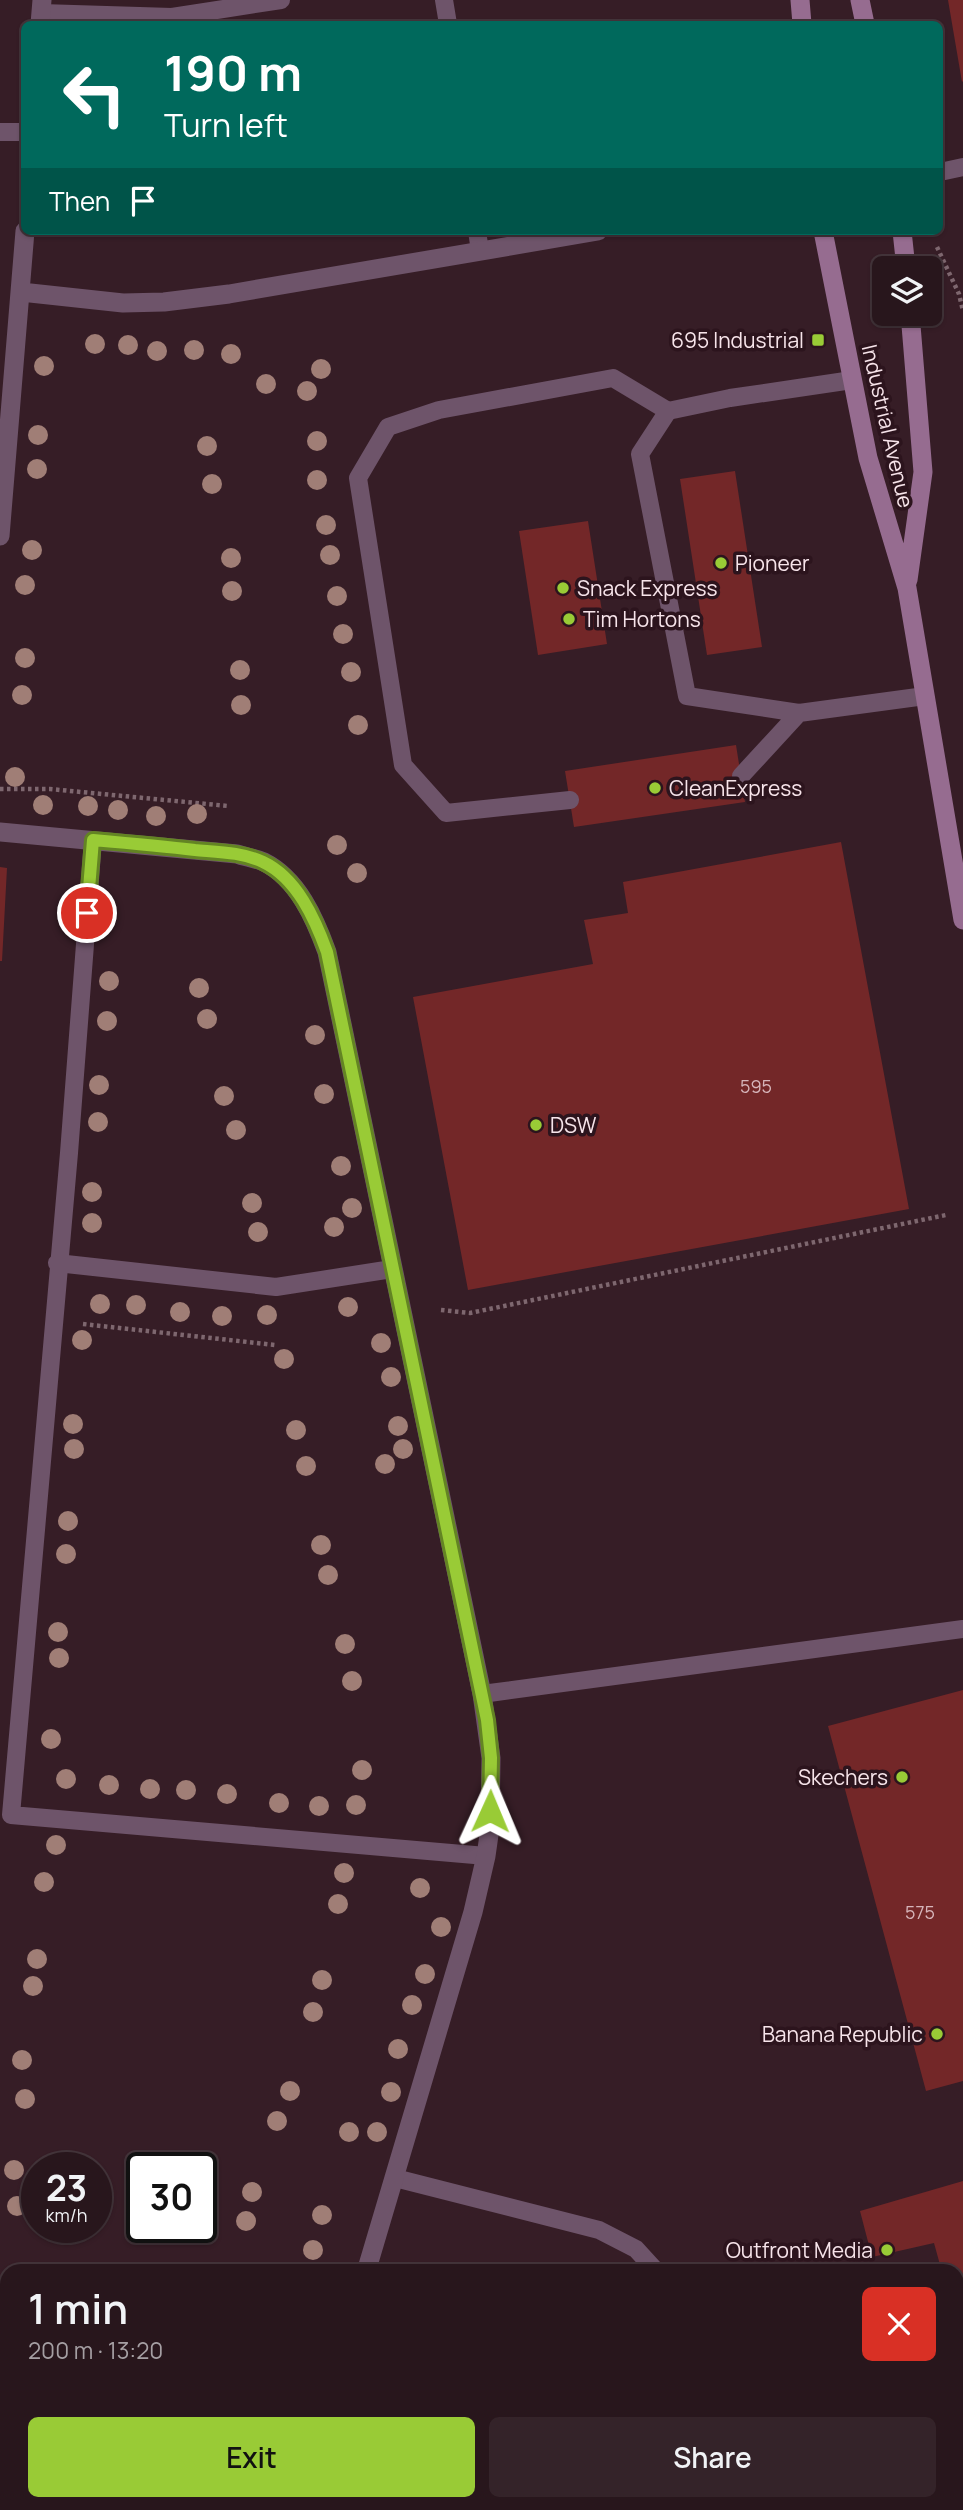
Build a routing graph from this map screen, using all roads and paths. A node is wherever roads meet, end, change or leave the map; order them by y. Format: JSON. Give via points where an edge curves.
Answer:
{"nodes":[{"id":1,"x":281,"y":0,"type":"edge"},
{"id":2,"x":444,"y":0,"type":"edge"},
{"id":3,"x":800,"y":0,"type":"edge"},
{"id":4,"x":860,"y":0,"type":"edge"},
{"id":5,"x":41,"y":13,"type":"edge"},
{"id":6,"x":447,"y":21,"type":"edge"},
{"id":7,"x":802,"y":21,"type":"edge"},
{"id":8,"x":864,"y":21,"type":"edge"},
{"id":9,"x":0,"y":132,"type":"edge"},
{"id":10,"x":21,"y":132,"type":"edge"},
{"id":11,"x":963,"y":167,"type":"edge"},
{"id":12,"x":943,"y":171,"type":"edge"},
{"id":13,"x":25,"y":235,"type":"edge"},
{"id":14,"x":478,"y":235,"type":"edge"},
{"id":15,"x":574,"y":235,"type":"edge"},
{"id":16,"x":823,"y":235,"type":"edge"},
{"id":17,"x":902,"y":235,"type":"edge"},
{"id":18,"x":933,"y":240,"type":"dead end"},
{"id":19,"x":480,"y":251,"type":"junction"},
{"id":20,"x":905,"y":256,"type":"edge"},
{"id":21,"x":21,"y":292,"type":"junction"},
{"id":22,"x":963,"y":311,"type":"edge"},
{"id":23,"x":911,"y":326,"type":"edge"},
{"id":24,"x":852,"y":380,"type":"junction"},
{"id":25,"x":668,"y":411,"type":"junction"},
{"id":26,"x":0,"y":536,"type":"edge"},
{"id":27,"x":907,"y":588,"type":"junction"},
{"id":28,"x":925,"y":696,"type":"junction"},
{"id":29,"x":799,"y":713,"type":"junction"},
{"id":30,"x":741,"y":776,"type":"dead end"},
{"id":31,"x":0,"y":789,"type":"edge"},
{"id":32,"x":570,"y":800,"type":"dead end"},
{"id":33,"x":228,"y":806,"type":"dead end"},
{"id":34,"x":0,"y":832,"type":"edge"},
{"id":35,"x":93,"y":840,"type":"junction"},
{"id":36,"x":963,"y":920,"type":"edge"},
{"id":37,"x":946,"y":1215,"type":"dead end"},
{"id":38,"x":57,"y":1263,"type":"junction"},
{"id":39,"x":392,"y":1269,"type":"junction"},
{"id":40,"x":441,"y":1310,"type":"dead end"},
{"id":41,"x":79,"y":1324,"type":"dead end"},
{"id":42,"x":275,"y":1345,"type":"dead end"},
{"id":43,"x":963,"y":1629,"type":"edge"},
{"id":44,"x":482,"y":1694,"type":"junction"},
{"id":45,"x":486,"y":1856,"type":"junction"},
{"id":46,"x":395,"y":2178,"type":"junction"},
{"id":47,"x":368,"y":2264,"type":"edge"},
{"id":48,"x":650,"y":2264,"type":"edge"}],
"edges":[{"from":1,"to":5,"type":"lane","via":[[172,17]]},
{"from":2,"to":6,"type":"lane"},
{"from":3,"to":7,"type":"main road"},
{"from":4,"to":8,"type":"main road"},
{"from":9,"to":10,"type":"lane"},
{"from":11,"to":12,"type":"lane"},
{"from":13,"to":21,"type":"street"},
{"from":14,"to":19,"type":"lane"},
{"from":15,"to":19,"type":"street"},
{"from":16,"to":24,"type":"main road","name":"Industrial Avenue"},
{"from":17,"to":20,"type":"main road"},
{"from":18,"to":22,"type":"path"},
{"from":19,"to":21,"type":"street","via":[[164,302],[123,303]]},
{"from":21,"to":26,"type":"street"},
{"from":23,"to":27,"type":"main road","name":"Industrial Avenue","via":[[923,472]]},
{"from":24,"to":25,"type":"lane"},
{"from":24,"to":27,"type":"main road","name":"Industrial Avenue","via":[[868,458]]},
{"from":25,"to":29,"type":"lane","via":[[640,453],[687,696]]},
{"from":25,"to":32,"type":"lane","via":[[613,378],[439,410],[388,428],[358,478],[403,765],[446,813]]},
{"from":27,"to":28,"type":"main road","name":"Industrial Avenue"},
{"from":28,"to":29,"type":"lane"},
{"from":28,"to":36,"type":"main road","name":"Industrial Avenue"},
{"from":29,"to":30,"type":"lane"},
{"from":31,"to":33,"type":"path","via":[[50,789]]},
{"from":34,"to":35,"type":"street"},
{"from":35,"to":38,"type":"lane"},
{"from":35,"to":39,"type":"street","via":[[237,854],[264,862],[284,877],[303,901],[327,952]]},
{"from":37,"to":40,"type":"path","via":[[470,1313]]},
{"from":38,"to":39,"type":"lane","via":[[275,1287]]},
{"from":38,"to":45,"type":"lane","via":[[11,1815]]},
{"from":39,"to":44,"type":"street"},
{"from":41,"to":42,"type":"path"},
{"from":43,"to":44,"type":"lane"},
{"from":44,"to":45,"type":"street","via":[[491,1758]]},
{"from":45,"to":46,"type":"street"},
{"from":46,"to":47,"type":"street"},
{"from":46,"to":48,"type":"lane","via":[[599,2230],[636,2249]]}]}
